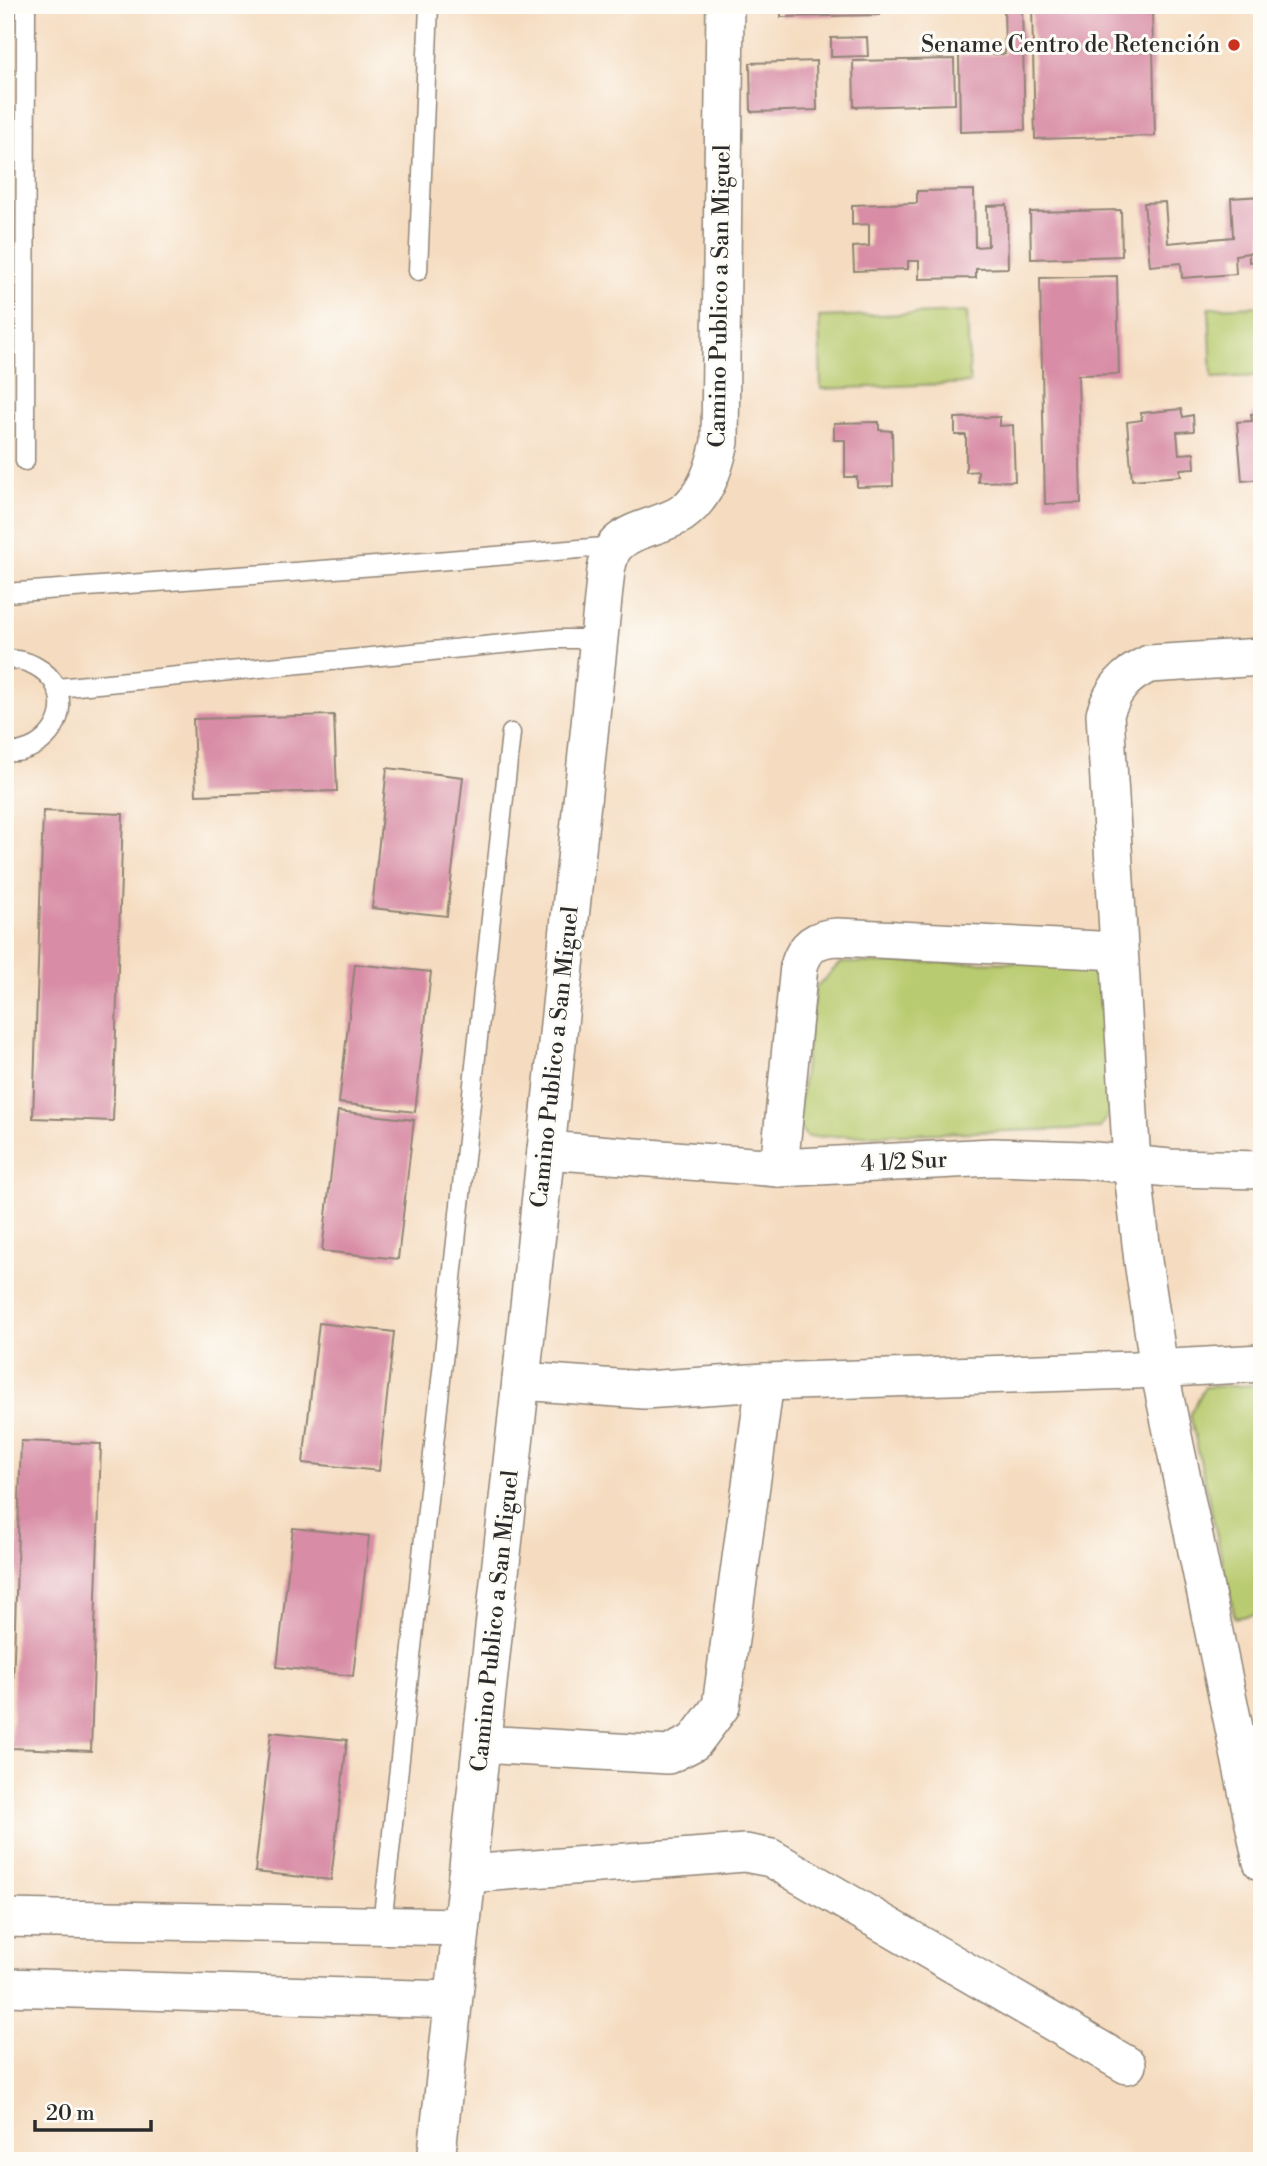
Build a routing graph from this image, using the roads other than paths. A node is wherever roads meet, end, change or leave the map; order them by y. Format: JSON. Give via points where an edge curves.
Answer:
{"nodes":[{"id":1,"x":26,"y":5,"type":"edge"},
{"id":2,"x":429,"y":5,"type":"edge"},
{"id":3,"x":725,"y":5,"type":"edge"},
{"id":4,"x":418,"y":271,"type":"dead end"},
{"id":5,"x":25,"y":461,"type":"dead end"},
{"id":6,"x":615,"y":546,"type":"junction"},
{"id":7,"x":5,"y":593,"type":"edge"},
{"id":8,"x":598,"y":639,"type":"junction"},
{"id":9,"x":1262,"y":657,"type":"edge"},
{"id":10,"x":5,"y":660,"type":"edge"},
{"id":11,"x":57,"y":688,"type":"junction"},
{"id":12,"x":511,"y":733,"type":"dead end"},
{"id":13,"x":5,"y":752,"type":"edge"},
{"id":14,"x":1119,"y":951,"type":"junction"},
{"id":15,"x":546,"y":1150,"type":"junction"},
{"id":16,"x":1132,"y":1164,"type":"junction"},
{"id":17,"x":779,"y":1168,"type":"junction"},
{"id":18,"x":1262,"y":1170,"type":"edge"},
{"id":19,"x":1262,"y":1363,"type":"edge"},
{"id":20,"x":1159,"y":1369,"type":"junction"},
{"id":21,"x":521,"y":1381,"type":"junction"},
{"id":22,"x":765,"y":1382,"type":"junction"},
{"id":23,"x":481,"y":1744,"type":"junction"},
{"id":24,"x":1262,"y":1862,"type":"edge"},
{"id":25,"x":467,"y":1874,"type":"junction"},
{"id":26,"x":5,"y":1918,"type":"edge"},
{"id":27,"x":382,"y":1925,"type":"junction"},
{"id":28,"x":461,"y":1927,"type":"junction"},
{"id":29,"x":5,"y":1987,"type":"edge"},
{"id":30,"x":453,"y":2000,"type":"junction"},
{"id":31,"x":1127,"y":2065,"type":"dead end"},
{"id":32,"x":436,"y":2161,"type":"edge"}],
"edges":[{"from":1,"to":5,"type":"lane"},
{"from":2,"to":4,"type":"lane"},
{"from":3,"to":6,"type":"street","name":"Camino Publico a San Miguel","via":[[718,453],[708,483],[683,512]]},
{"from":6,"to":7,"type":"lane"},
{"from":6,"to":8,"type":"street","name":"Camino Publico a San Miguel","via":[[606,570]]},
{"from":8,"to":11,"type":"lane","via":[[554,639]]},
{"from":8,"to":15,"type":"street","name":"Camino Publico a San Miguel"},
{"from":9,"to":14,"type":"street","via":[[1149,664],[1126,677],[1110,698],[1104,714]]},
{"from":10,"to":11,"type":"lane","via":[[40,668]]},
{"from":11,"to":13,"type":"lane","via":[[59,709],[48,737],[23,752]]},
{"from":12,"to":27,"type":"lane"},
{"from":14,"to":16,"type":"street"},
{"from":14,"to":17,"type":"street","via":[[837,937],[809,946],[799,966]]},
{"from":15,"to":17,"type":"street","name":"4 1/2 Sur"},
{"from":15,"to":21,"type":"street","name":"Camino Publico a San Miguel"},
{"from":16,"to":17,"type":"street","name":"4 1/2 Sur","via":[[993,1157]]},
{"from":16,"to":18,"type":"street","name":"4 1/2 Sur"},
{"from":16,"to":20,"type":"street"},
{"from":19,"to":20,"type":"street"},
{"from":20,"to":22,"type":"street"},
{"from":20,"to":24,"type":"street"},
{"from":21,"to":22,"type":"street","via":[[644,1390]]},
{"from":21,"to":23,"type":"street","name":"Camino Publico a San Miguel"},
{"from":22,"to":23,"type":"street","via":[[721,1706],[694,1742],[667,1755]]},
{"from":23,"to":25,"type":"street","name":"Camino Publico a San Miguel"},
{"from":25,"to":28,"type":"street","name":"Camino Publico a San Miguel"},
{"from":25,"to":31,"type":"street","via":[[745,1853],[771,1858]]},
{"from":26,"to":27,"type":"street"},
{"from":27,"to":28,"type":"street"},
{"from":28,"to":30,"type":"street","name":"Camino Publico a San Miguel"},
{"from":29,"to":30,"type":"street"},
{"from":30,"to":32,"type":"street","name":"Camino Publico a San Miguel"}]}
